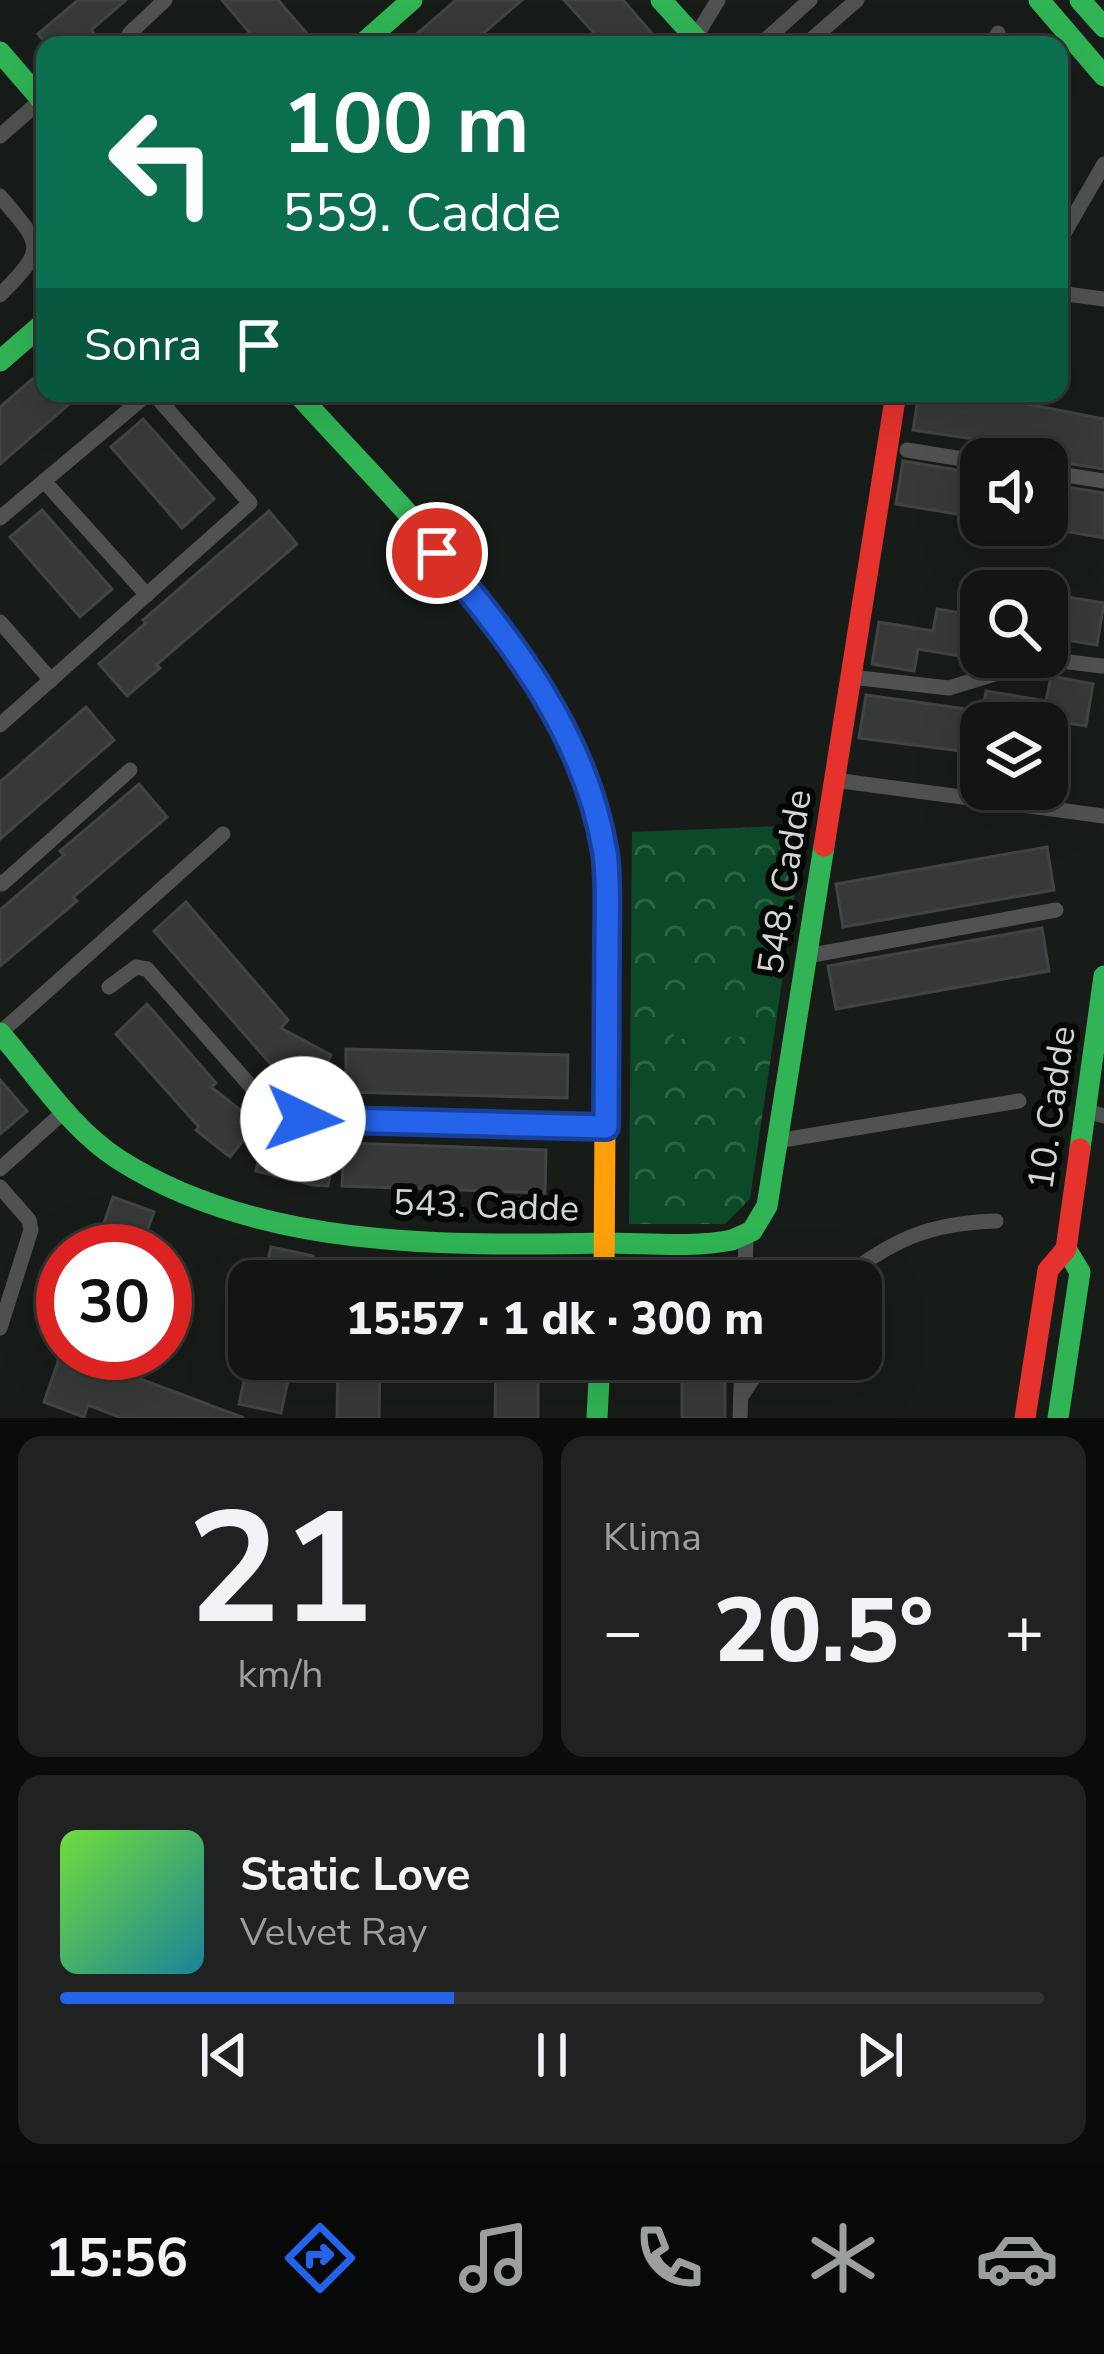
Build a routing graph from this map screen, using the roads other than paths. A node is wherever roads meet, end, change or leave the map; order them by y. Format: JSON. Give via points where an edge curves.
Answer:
{"nodes":[{"id":1,"x":165,"y":0,"type":"edge"},
{"id":2,"x":412,"y":0,"type":"edge"},
{"id":3,"x":661,"y":0,"type":"edge"},
{"id":4,"x":718,"y":0,"type":"edge"},
{"id":5,"x":810,"y":0,"type":"edge"},
{"id":6,"x":857,"y":0,"type":"edge"},
{"id":7,"x":1040,"y":0,"type":"edge"},
{"id":8,"x":1080,"y":0,"type":"edge"},
{"id":9,"x":1104,"y":27,"type":"edge"},
{"id":10,"x":128,"y":36,"type":"edge"},
{"id":11,"x":371,"y":36,"type":"edge"},
{"id":12,"x":694,"y":36,"type":"edge"},
{"id":13,"x":701,"y":36,"type":"edge"},
{"id":14,"x":770,"y":36,"type":"edge"},
{"id":15,"x":815,"y":36,"type":"edge"},
{"id":16,"x":0,"y":52,"type":"edge"},
{"id":17,"x":1104,"y":76,"type":"edge"},
{"id":18,"x":36,"y":94,"type":"edge"},
{"id":19,"x":36,"y":108,"type":"edge"},
{"id":20,"x":0,"y":136,"type":"edge"},
{"id":21,"x":1104,"y":164,"type":"edge"},
{"id":22,"x":0,"y":196,"type":"edge"},
{"id":23,"x":1068,"y":226,"type":"edge"},
{"id":24,"x":1068,"y":294,"type":"edge"},
{"id":25,"x":0,"y":295,"type":"edge"},
{"id":26,"x":1104,"y":299,"type":"edge"},
{"id":27,"x":36,"y":330,"type":"edge"},
{"id":28,"x":0,"y":361,"type":"edge"},
{"id":29,"x":140,"y":402,"type":"edge"},
{"id":30,"x":159,"y":402,"type":"edge"},
{"id":31,"x":305,"y":402,"type":"edge"},
{"id":32,"x":895,"y":402,"type":"edge"},
{"id":33,"x":907,"y":450,"type":"dead end"},
{"id":34,"x":960,"y":459,"type":"edge"},
{"id":35,"x":1068,"y":475,"type":"edge"},
{"id":36,"x":44,"y":481,"type":"junction"},
{"id":37,"x":1104,"y":481,"type":"edge"},
{"id":38,"x":0,"y":518,"type":"edge"},
{"id":39,"x":147,"y":595,"type":"junction"},
{"id":40,"x":0,"y":622,"type":"edge"},
{"id":41,"x":1102,"y":667,"type":"edge"},
{"id":42,"x":851,"y":677,"type":"junction"},
{"id":43,"x":50,"y":680,"type":"junction"},
{"id":44,"x":0,"y":725,"type":"edge"},
{"id":45,"x":130,"y":770,"type":"dead end"},
{"id":46,"x":835,"y":780,"type":"junction"},
{"id":47,"x":1104,"y":816,"type":"edge"},
{"id":48,"x":223,"y":834,"type":"dead end"},
{"id":49,"x":0,"y":881,"type":"edge"},
{"id":50,"x":1055,"y":910,"type":"dead end"},
{"id":51,"x":807,"y":956,"type":"junction"},
{"id":52,"x":1104,"y":976,"type":"edge"},
{"id":53,"x":109,"y":987,"type":"dead end"},
{"id":54,"x":0,"y":1033,"type":"edge"},
{"id":55,"x":1019,"y":1101,"type":"dead end"},
{"id":56,"x":67,"y":1109,"type":"junction"},
{"id":57,"x":1094,"y":1113,"type":"edge"},
{"id":58,"x":606,"y":1127,"type":"junction"},
{"id":59,"x":777,"y":1141,"type":"junction"},
{"id":60,"x":0,"y":1169,"type":"edge"},
{"id":61,"x":0,"y":1187,"type":"edge"},
{"id":62,"x":996,"y":1221,"type":"dead end"},
{"id":63,"x":746,"y":1235,"type":"junction"},
{"id":64,"x":606,"y":1242,"type":"junction"},
{"id":65,"x":1066,"y":1250,"type":"junction"},
{"id":66,"x":605,"y":1260,"type":"edge"},
{"id":67,"x":745,"y":1260,"type":"edge"},
{"id":68,"x":869,"y":1260,"type":"edge"},
{"id":69,"x":0,"y":1328,"type":"edge"},
{"id":70,"x":599,"y":1380,"type":"edge"},
{"id":71,"x":741,"y":1380,"type":"edge"},
{"id":72,"x":752,"y":1380,"type":"edge"},
{"id":73,"x":741,"y":1396,"type":"junction"},
{"id":74,"x":597,"y":1418,"type":"edge"},
{"id":75,"x":740,"y":1418,"type":"edge"},
{"id":76,"x":1025,"y":1418,"type":"edge"},
{"id":77,"x":1058,"y":1418,"type":"edge"}],
"edges":[{"from":1,"to":10,"type":"street"},
{"from":2,"to":11,"type":"street"},
{"from":3,"to":12,"type":"street"},
{"from":4,"to":13,"type":"street"},
{"from":5,"to":14,"type":"street"},
{"from":6,"to":15,"type":"street"},
{"from":7,"to":17,"type":"street"},
{"from":8,"to":9,"type":"street"},
{"from":16,"to":18,"type":"street"},
{"from":19,"to":20,"type":"street"},
{"from":21,"to":23,"type":"street"},
{"from":22,"to":25,"type":"street","via":[[36,250]]},
{"from":24,"to":26,"type":"street"},
{"from":27,"to":28,"type":"street"},
{"from":29,"to":36,"type":"street"},
{"from":30,"to":39,"type":"street","via":[[250,502]]},
{"from":31,"to":58,"type":"street","via":[[490,616],[574,753],[607,868]]},
{"from":32,"to":42,"type":"street","name":"548. Cadde"},
{"from":33,"to":34,"type":"street"},
{"from":35,"to":37,"type":"street"},
{"from":36,"to":38,"type":"street"},
{"from":36,"to":39,"type":"street"},
{"from":39,"to":43,"type":"street"},
{"from":40,"to":43,"type":"street"},
{"from":41,"to":42,"type":"street","via":[[1044,659],[949,688]]},
{"from":42,"to":46,"type":"street","name":"548. Cadde"},
{"from":43,"to":44,"type":"street"},
{"from":45,"to":49,"type":"street"},
{"from":46,"to":47,"type":"street"},
{"from":46,"to":51,"type":"street","name":"548. Cadde"},
{"from":48,"to":54,"type":"street"},
{"from":50,"to":51,"type":"street"},
{"from":51,"to":59,"type":"street","name":"548. Cadde"},
{"from":52,"to":57,"type":"street","name":"10. Cadde"},
{"from":53,"to":58,"type":"street","via":[[147,969],[256,1091],[303,1119]]},
{"from":54,"to":56,"type":"street","name":"543. Cadde"},
{"from":55,"to":59,"type":"street"},
{"from":56,"to":60,"type":"street"},
{"from":56,"to":64,"type":"street","name":"543. Cadde","via":[[143,1173],[291,1224],[414,1238]]},
{"from":57,"to":65,"type":"street","name":"10. Cadde"},
{"from":58,"to":64,"type":"street"},
{"from":59,"to":63,"type":"street","name":"548. Cadde","via":[[767,1206]]},
{"from":61,"to":69,"type":"street","via":[[31,1230]]},
{"from":62,"to":68,"type":"street","via":[[920,1231]]},
{"from":63,"to":64,"type":"street"},
{"from":63,"to":67,"type":"street"},
{"from":64,"to":66,"type":"street"},
{"from":65,"to":76,"type":"street","name":"10. Cadde","via":[[1048,1270]]},
{"from":65,"to":77,"type":"street","name":"10. Cadde","via":[[1080,1272]]},
{"from":70,"to":74,"type":"street"},
{"from":71,"to":73,"type":"street"},
{"from":72,"to":73,"type":"street"},
{"from":73,"to":75,"type":"street"}]}
